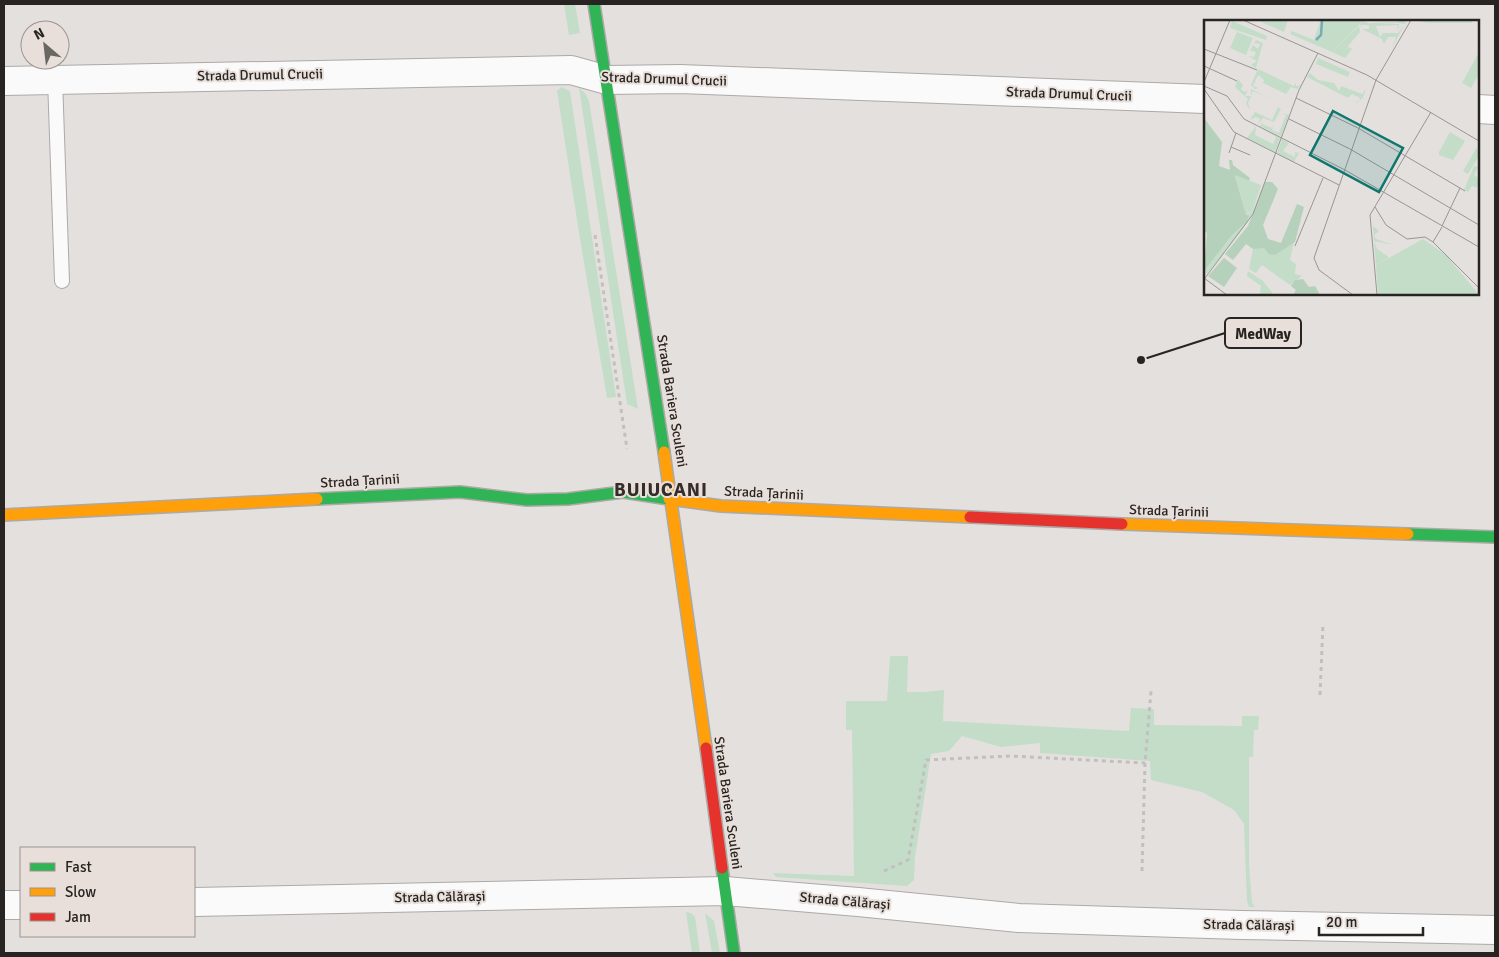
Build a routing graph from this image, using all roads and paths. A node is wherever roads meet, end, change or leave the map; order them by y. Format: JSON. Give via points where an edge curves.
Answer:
{"nodes":[{"id":1,"x":594,"y":4,"type":"edge"},
{"id":2,"x":54,"y":79,"type":"junction"},
{"id":3,"x":607,"y":80,"type":"junction"},
{"id":4,"x":4,"y":81,"type":"edge"},
{"id":5,"x":1204,"y":99,"type":"edge"},
{"id":6,"x":1479,"y":109,"type":"edge"},
{"id":7,"x":1495,"y":110,"type":"edge"},
{"id":8,"x":595,"y":235,"type":"dead end"},
{"id":9,"x":62,"y":281,"type":"dead end"},
{"id":10,"x":627,"y":449,"type":"dead end"},
{"id":11,"x":672,"y":500,"type":"junction"},
{"id":12,"x":4,"y":515,"type":"edge"},
{"id":13,"x":1495,"y":537,"type":"edge"},
{"id":14,"x":1323,"y":624,"type":"dead end"},
{"id":15,"x":1151,"y":690,"type":"dead end"},
{"id":16,"x":1320,"y":695,"type":"dead end"},
{"id":17,"x":1145,"y":763,"type":"junction"},
{"id":18,"x":1142,"y":871,"type":"dead end"},
{"id":19,"x":725,"y":891,"type":"junction"},
{"id":20,"x":195,"y":902,"type":"edge"},
{"id":21,"x":858,"y":902,"type":"junction"},
{"id":22,"x":20,"y":905,"type":"edge"},
{"id":23,"x":4,"y":906,"type":"edge"},
{"id":24,"x":1495,"y":930,"type":"edge"},
{"id":25,"x":734,"y":953,"type":"edge"}],
"edges":[{"from":1,"to":3,"type":"street","name":"Strada Bariera Sculeni"},
{"from":2,"to":3,"type":"street","name":"Strada Drumul Crucii","via":[[571,70]]},
{"from":2,"to":4,"type":"street","name":"Strada Drumul Crucii"},
{"from":2,"to":9,"type":"lane"},
{"from":3,"to":5,"type":"street","name":"Strada Drumul Crucii","via":[[680,79]]},
{"from":3,"to":11,"type":"street","name":"Strada Bariera Sculeni"},
{"from":6,"to":7,"type":"street"},
{"from":8,"to":10,"type":"path"},
{"from":11,"to":12,"type":"street","name":"Strada Țarinii","via":[[624,492],[527,500],[460,492]]},
{"from":11,"to":13,"type":"street","name":"Strada Țarinii","via":[[721,506],[1114,524]]},
{"from":11,"to":19,"type":"street","name":"Strada Bariera Sculeni"},
{"from":14,"to":16,"type":"path"},
{"from":15,"to":17,"type":"path"},
{"from":17,"to":18,"type":"path"},
{"from":17,"to":21,"type":"path","via":[[1010,756],[926,760],[908,860],[876,875]]},
{"from":19,"to":20,"type":"street","name":"Strada Călărași"},
{"from":19,"to":21,"type":"street","name":"Strada Călărași"},
{"from":19,"to":25,"type":"street","name":"Strada Bariera Sculeni"},
{"from":21,"to":24,"type":"street","name":"Strada Călărași","via":[[1019,918]]},
{"from":22,"to":23,"type":"street"}]}
